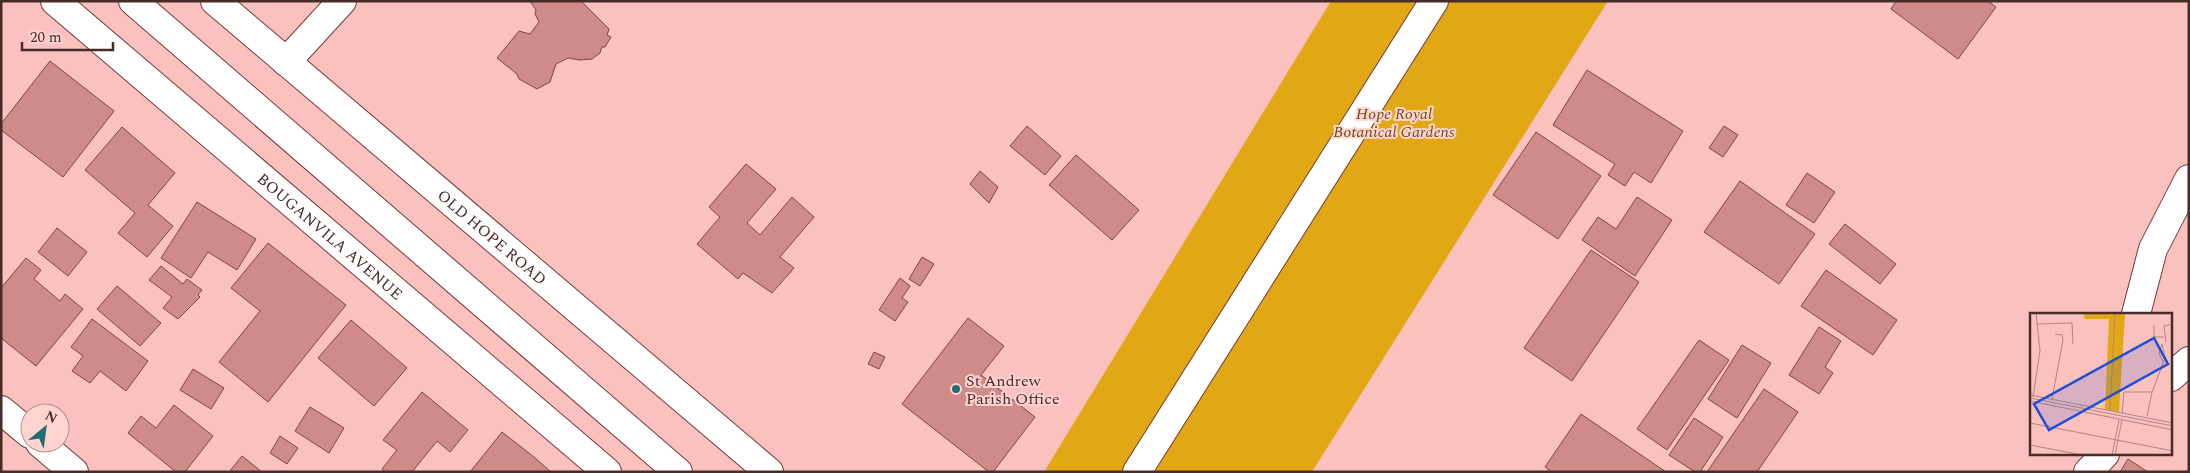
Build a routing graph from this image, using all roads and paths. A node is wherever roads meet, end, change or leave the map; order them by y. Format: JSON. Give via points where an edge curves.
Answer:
{"nodes":[{"id":1,"x":55,"y":1,"type":"edge"},
{"id":2,"x":133,"y":1,"type":"edge"},
{"id":3,"x":215,"y":1,"type":"edge"},
{"id":4,"x":342,"y":1,"type":"edge"},
{"id":5,"x":1434,"y":1,"type":"edge"},
{"id":6,"x":286,"y":62,"type":"junction"},
{"id":7,"x":2189,"y":178,"type":"edge"},
{"id":8,"x":2136,"y":313,"type":"edge"},
{"id":9,"x":2189,"y":361,"type":"edge"},
{"id":10,"x":2172,"y":376,"type":"edge"},
{"id":11,"x":1,"y":410,"type":"edge"},
{"id":12,"x":20,"y":426,"type":"edge"},
{"id":13,"x":52,"y":453,"type":"edge"},
{"id":14,"x":2103,"y":456,"type":"edge"},
{"id":15,"x":74,"y":472,"type":"edge"},
{"id":16,"x":607,"y":472,"type":"edge"},
{"id":17,"x":678,"y":472,"type":"edge"},
{"id":18,"x":769,"y":472,"type":"edge"},
{"id":19,"x":1137,"y":472,"type":"edge"},
{"id":20,"x":2088,"y":472,"type":"edge"}],
"edges":[{"from":1,"to":16,"type":"main road","name":"BOUGANVILA AVENUE"},
{"from":2,"to":17,"type":"main road"},
{"from":3,"to":6,"type":"main road","name":"OLD HOPE ROAD"},
{"from":4,"to":6,"type":"main road"},
{"from":5,"to":19,"type":"main road"},
{"from":6,"to":18,"type":"main road","name":"OLD HOPE ROAD"},
{"from":7,"to":8,"type":"main road","via":[[2153,249]]},
{"from":9,"to":10,"type":"main road"},
{"from":11,"to":12,"type":"main road"},
{"from":13,"to":15,"type":"main road"},
{"from":14,"to":20,"type":"main road"}]}
